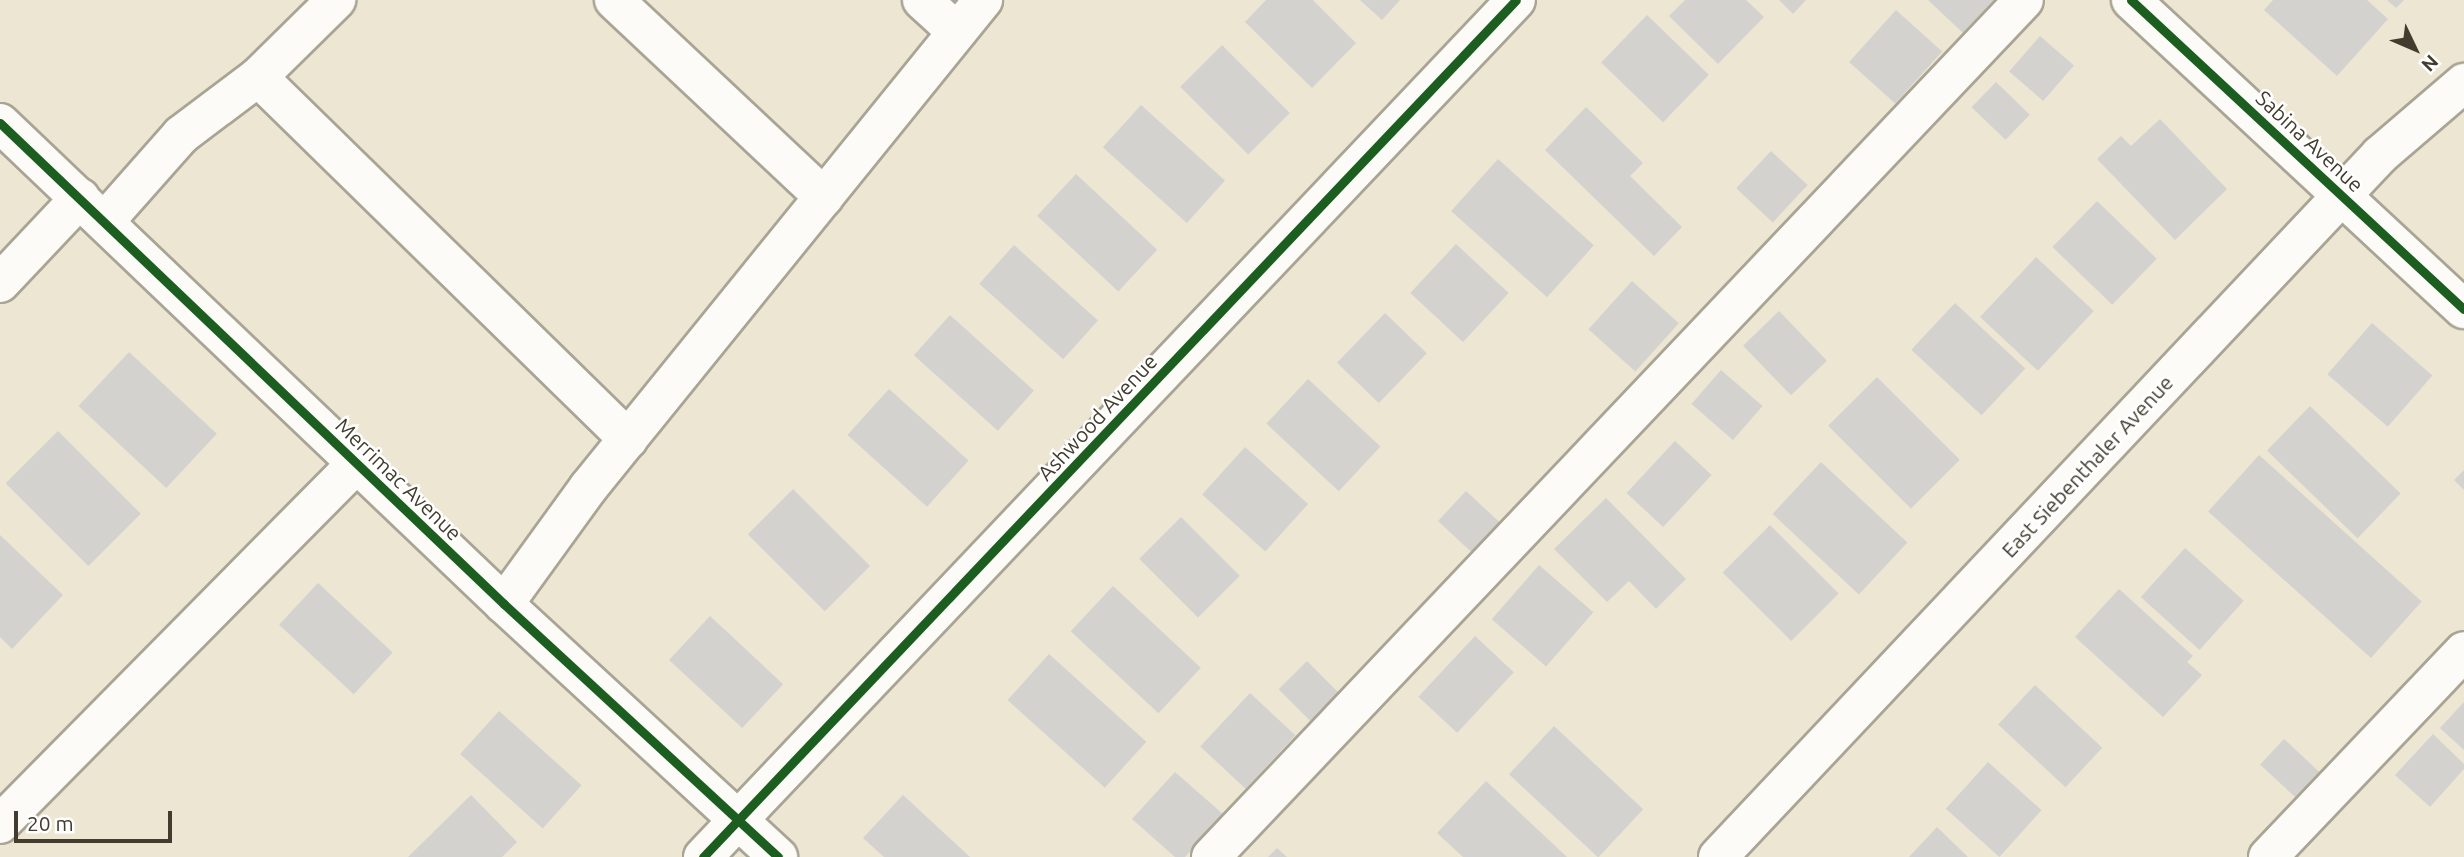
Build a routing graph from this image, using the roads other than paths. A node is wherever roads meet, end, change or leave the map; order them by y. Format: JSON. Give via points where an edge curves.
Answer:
{"nodes":[{"id":1,"x":336,"y":0,"type":"edge"},
{"id":2,"x":614,"y":0,"type":"edge"},
{"id":3,"x":922,"y":0,"type":"edge"},
{"id":4,"x":983,"y":0,"type":"edge"},
{"id":5,"x":1516,"y":0,"type":"edge"},
{"id":6,"x":2024,"y":0,"type":"edge"},
{"id":7,"x":2131,"y":0,"type":"edge"},
{"id":8,"x":957,"y":32,"type":"junction"},
{"id":9,"x":258,"y":78,"type":"junction"},
{"id":10,"x":2464,"y":83,"type":"edge"},
{"id":11,"x":0,"y":123,"type":"edge"},
{"id":12,"x":2343,"y":195,"type":"junction"},
{"id":13,"x":824,"y":197,"type":"junction"},
{"id":14,"x":92,"y":209,"type":"junction"},
{"id":15,"x":0,"y":283,"type":"edge"},
{"id":16,"x":2464,"y":309,"type":"edge"},
{"id":17,"x":628,"y":439,"type":"junction"},
{"id":18,"x":357,"y":463,"type":"junction"},
{"id":19,"x":504,"y":604,"type":"junction"},
{"id":20,"x":2464,"y":650,"type":"edge"},
{"id":21,"x":739,"y":821,"type":"junction"},
{"id":22,"x":0,"y":824,"type":"edge"},
{"id":23,"x":703,"y":857,"type":"edge"},
{"id":24,"x":778,"y":857,"type":"edge"},
{"id":25,"x":1211,"y":857,"type":"edge"},
{"id":26,"x":1718,"y":857,"type":"edge"},
{"id":27,"x":2267,"y":857,"type":"edge"}],
"edges":[{"from":1,"to":9,"type":"street"},
{"from":2,"to":13,"type":"street"},
{"from":3,"to":8,"type":"street"},
{"from":4,"to":8,"type":"street"},
{"from":5,"to":21,"type":"street","name":"Ashwood Avenue"},
{"from":6,"to":25,"type":"street"},
{"from":7,"to":12,"type":"street","name":"Sabina Avenue"},
{"from":8,"to":13,"type":"street"},
{"from":9,"to":14,"type":"street"},
{"from":9,"to":17,"type":"street"},
{"from":10,"to":12,"type":"street","name":"East Siebenthaler Avenue","via":[[2380,155]]},
{"from":11,"to":14,"type":"street","name":"Merrimac Avenue"},
{"from":12,"to":16,"type":"street","name":"Sabina Avenue"},
{"from":12,"to":26,"type":"street","name":"East Siebenthaler Avenue"},
{"from":13,"to":17,"type":"street"},
{"from":14,"to":15,"type":"street"},
{"from":14,"to":18,"type":"street","name":"Merrimac Avenue"},
{"from":17,"to":19,"type":"street"},
{"from":18,"to":19,"type":"street","name":"Merrimac Avenue"},
{"from":18,"to":22,"type":"street"},
{"from":19,"to":21,"type":"street","name":"Merrimac Avenue"},
{"from":20,"to":27,"type":"street"},
{"from":21,"to":23,"type":"street","name":"Ashwood Avenue"},
{"from":21,"to":24,"type":"street","name":"Merrimac Avenue"}]}
